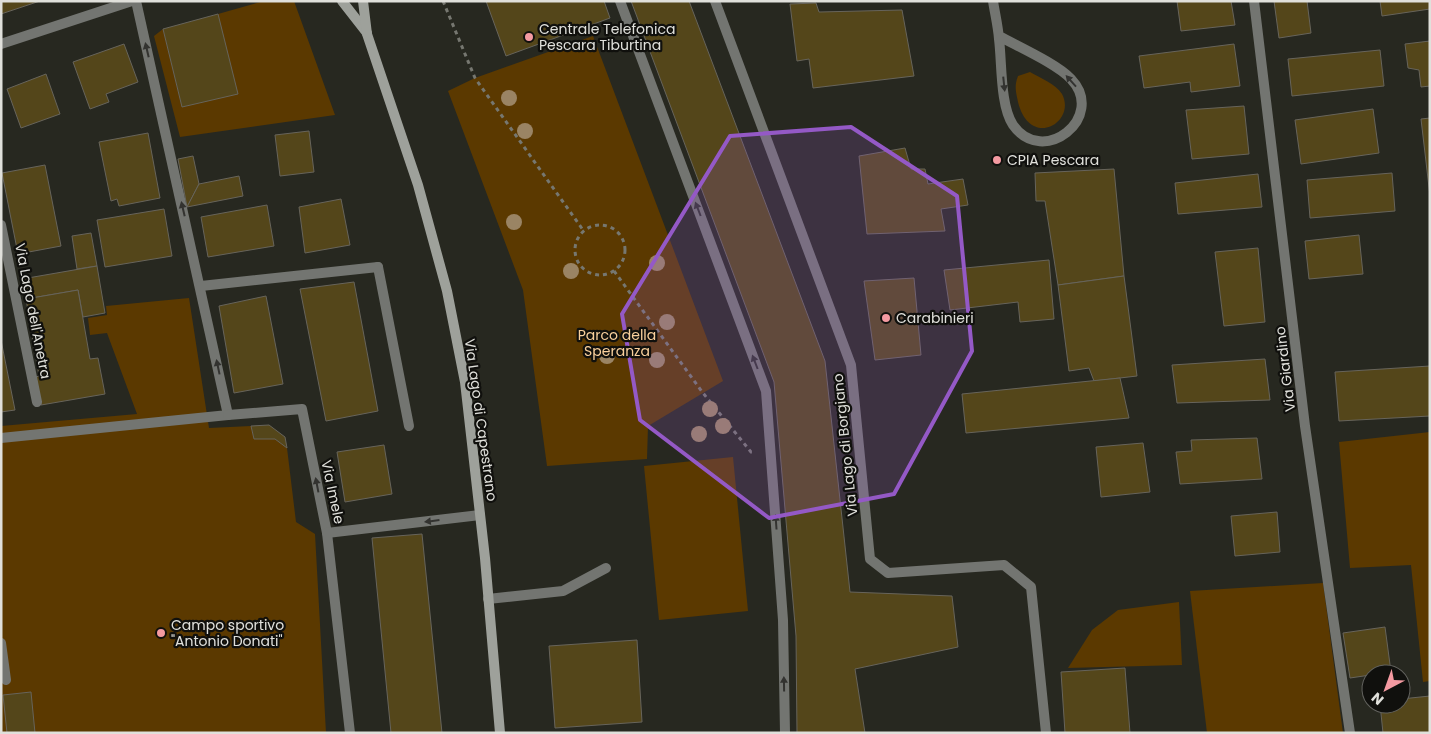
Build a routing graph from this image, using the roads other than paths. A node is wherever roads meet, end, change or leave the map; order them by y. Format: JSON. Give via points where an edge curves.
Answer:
{"nodes":[{"id":1,"x":132,"y":1,"type":"edge"},
{"id":2,"x":136,"y":1,"type":"edge"},
{"id":3,"x":342,"y":1,"type":"edge"},
{"id":4,"x":363,"y":1,"type":"edge"},
{"id":5,"x":620,"y":1,"type":"edge"},
{"id":6,"x":714,"y":1,"type":"edge"},
{"id":7,"x":993,"y":1,"type":"edge"},
{"id":8,"x":1254,"y":1,"type":"edge"},
{"id":9,"x":367,"y":34,"type":"junction"},
{"id":10,"x":999,"y":36,"type":"junction"},
{"id":11,"x":1,"y":44,"type":"edge"},
{"id":12,"x":1,"y":226,"type":"edge"},
{"id":13,"x":201,"y":286,"type":"junction"},
{"id":14,"x":37,"y":402,"type":"dead end"},
{"id":15,"x":228,"y":415,"type":"junction"},
{"id":16,"x":409,"y":426,"type":"dead end"},
{"id":17,"x":1,"y":438,"type":"edge"},
{"id":18,"x":480,"y":515,"type":"junction"},
{"id":19,"x":327,"y":533,"type":"junction"},
{"id":20,"x":606,"y":568,"type":"dead end"},
{"id":21,"x":488,"y":599,"type":"junction"},
{"id":22,"x":1,"y":643,"type":"edge"},
{"id":23,"x":6,"y":680,"type":"dead end"},
{"id":24,"x":350,"y":733,"type":"edge"},
{"id":25,"x":500,"y":733,"type":"edge"},
{"id":26,"x":785,"y":733,"type":"edge"},
{"id":27,"x":1046,"y":733,"type":"edge"},
{"id":28,"x":1350,"y":733,"type":"edge"}],
"edges":[{"from":1,"to":11,"type":"street"},
{"from":13,"to":2,"type":"street","one_way":true},
{"from":3,"to":9,"type":"main road","name":"Via Lago di Capestrano"},
{"from":4,"to":9,"type":"main road","name":"Via Lago di Capestrano"},
{"from":26,"to":5,"type":"street","one_way":true,"via":[[783,620],[766,392]]},
{"from":6,"to":27,"type":"street","name":"Via Lago di Borgiano","via":[[851,365],[870,559],[888,573],[1004,565],[1031,586]]},
{"from":7,"to":10,"type":"street"},
{"from":8,"to":28,"type":"street","name":"Via Giardino","via":[[1306,426]]},
{"from":9,"to":18,"type":"main road","name":"Via Lago di Capestrano","via":[[418,185],[447,291],[465,382]]},
{"from":10,"to":10,"type":"street","one_way":true,"via":[[1005,99],[1013,124],[1027,137],[1036,140],[1055,140],[1063,136],[1080,115],[1080,94],[1076,85],[1062,72]]},
{"from":12,"to":14,"type":"street","name":"Via Lago dell'Anetra"},
{"from":15,"to":13,"type":"street","one_way":true},
{"from":13,"to":16,"type":"street","via":[[378,267]]},
{"from":15,"to":17,"type":"street"},
{"from":19,"to":15,"type":"street","name":"Via Imele","one_way":true,"via":[[302,409]]},
{"from":18,"to":19,"type":"street","name":"Via Imele","one_way":true},
{"from":18,"to":21,"type":"main road","name":"Via Lago di Capestrano"},
{"from":19,"to":24,"type":"street"},
{"from":20,"to":21,"type":"street","via":[[562,591]]},
{"from":21,"to":25,"type":"main road","name":"Via Lago di Capestrano"},
{"from":22,"to":23,"type":"street"}]}
